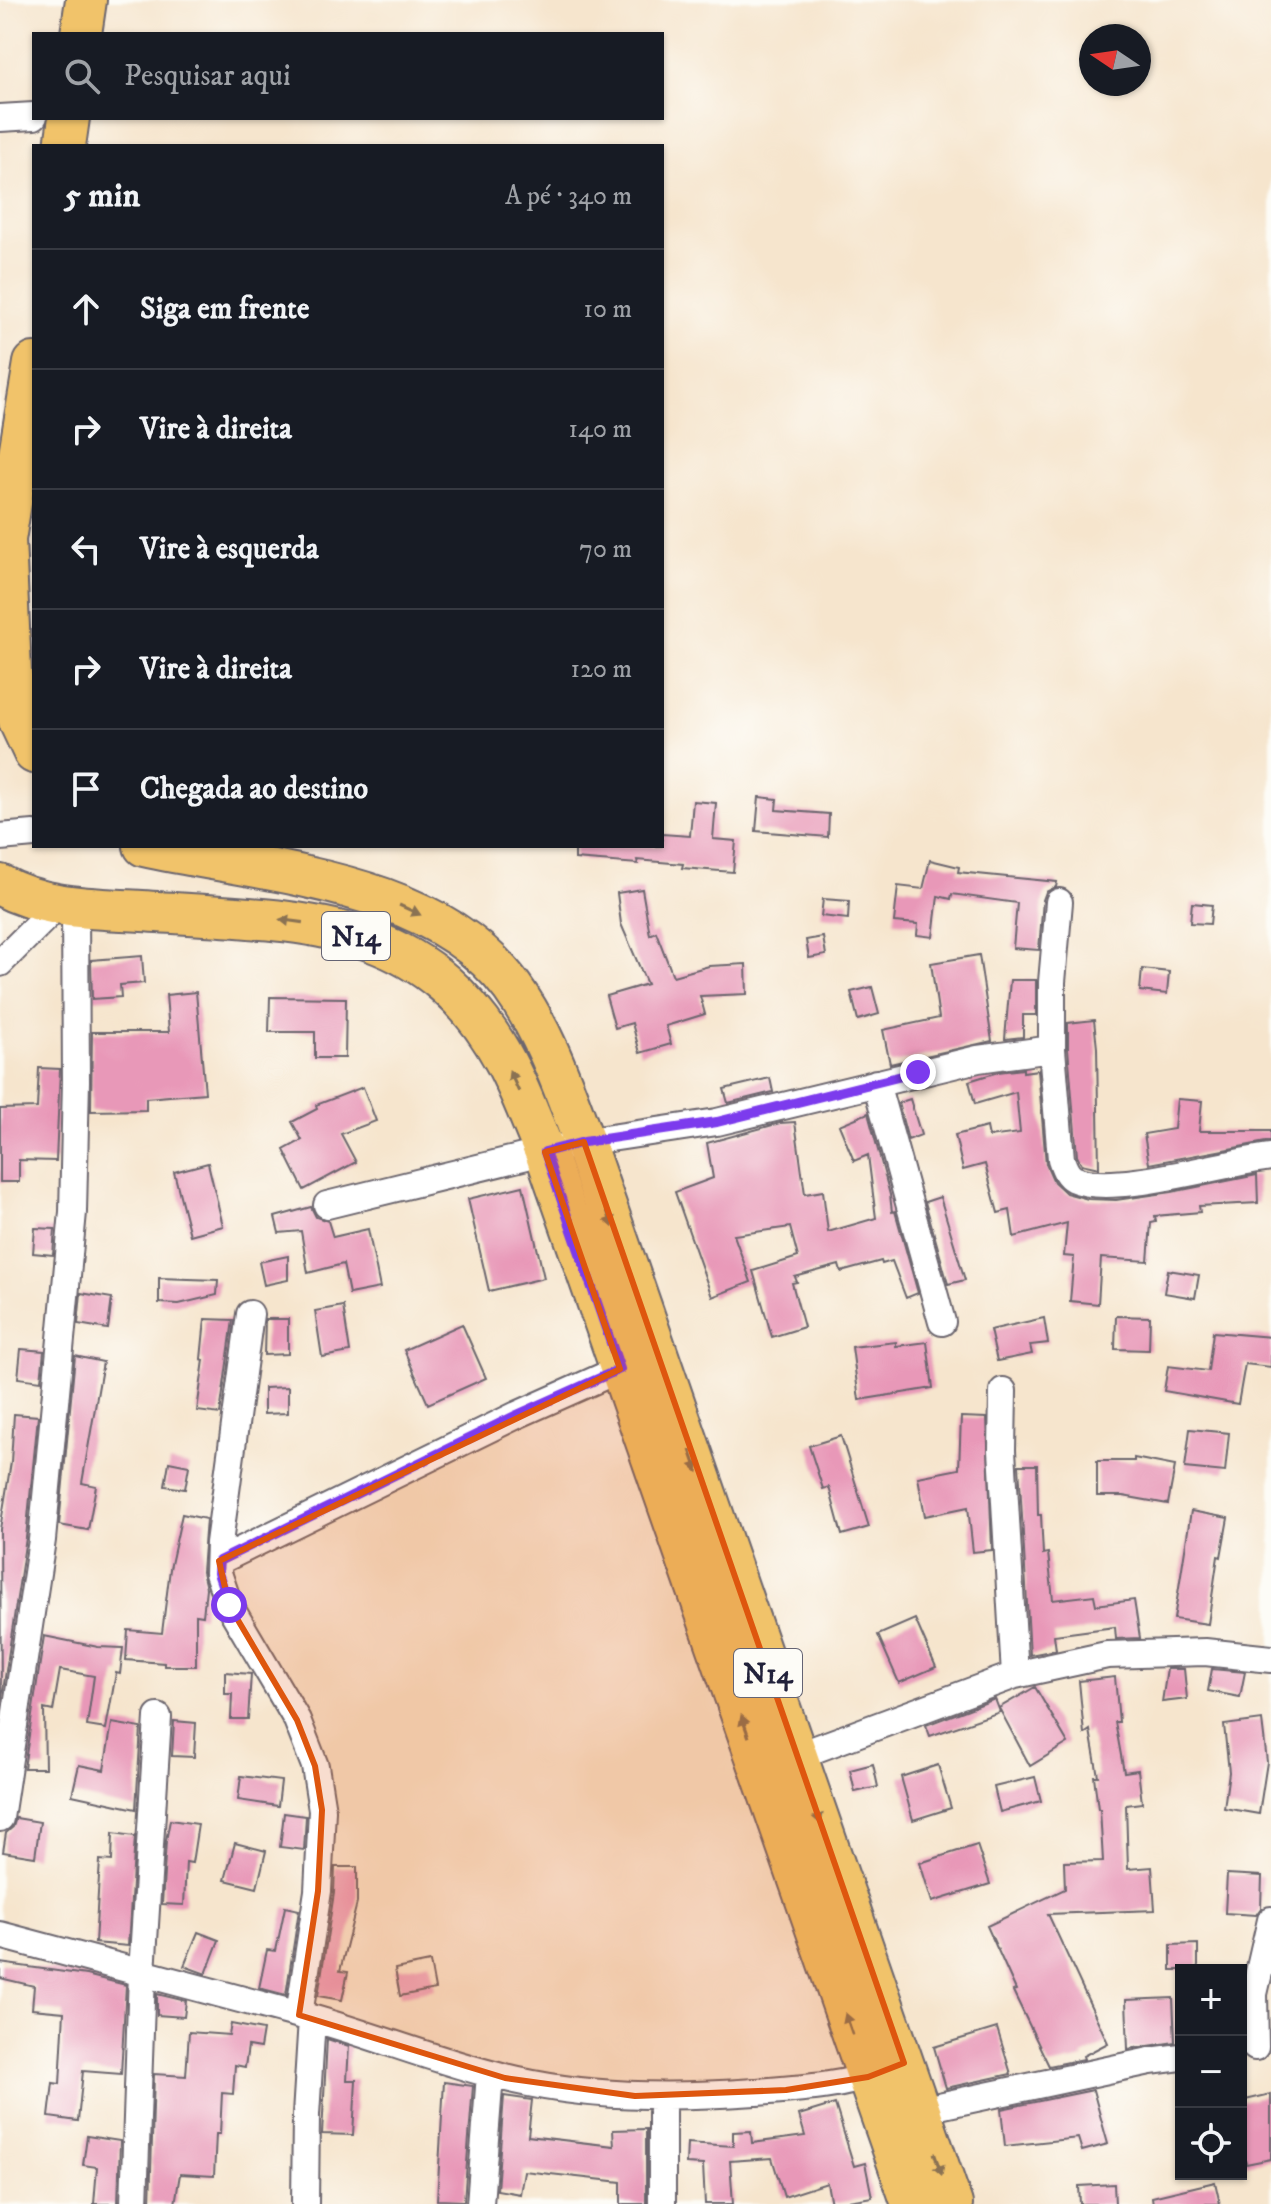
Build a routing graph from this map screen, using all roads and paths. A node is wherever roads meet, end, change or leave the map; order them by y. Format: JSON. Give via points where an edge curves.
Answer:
{"nodes":[{"id":1,"x":86,"y":0,"type":"edge"},
{"id":2,"x":81,"y":32,"type":"edge"},
{"id":3,"x":32,"y":116,"type":"edge"},
{"id":4,"x":0,"y":118,"type":"edge"},
{"id":5,"x":69,"y":120,"type":"edge"},
{"id":6,"x":65,"y":144,"type":"edge"},
{"id":7,"x":32,"y":375,"type":"edge"},
{"id":8,"x":2,"y":554,"type":"edge"},
{"id":9,"x":32,"y":749,"type":"edge"},
{"id":10,"x":32,"y":834,"type":"edge"},
{"id":11,"x":0,"y":837,"type":"edge"},
{"id":12,"x":154,"y":848,"type":"edge"},
{"id":13,"x":0,"y":885,"type":"edge"},
{"id":14,"x":1059,"y":902,"type":"dead end"},
{"id":15,"x":66,"y":906,"type":"junction"},
{"id":16,"x":0,"y":963,"type":"edge"},
{"id":17,"x":1052,"y":1049,"type":"junction"},
{"id":18,"x":876,"y":1083,"type":"junction"},
{"id":19,"x":584,"y":1142,"type":"junction"},
{"id":20,"x":545,"y":1152,"type":"junction"},
{"id":21,"x":1271,"y":1157,"type":"edge"},
{"id":22,"x":327,"y":1205,"type":"dead end"},
{"id":23,"x":250,"y":1314,"type":"dead end"},
{"id":24,"x":942,"y":1322,"type":"dead end"},
{"id":25,"x":620,"y":1369,"type":"junction"},
{"id":26,"x":1003,"y":1391,"type":"dead end"},
{"id":27,"x":219,"y":1561,"type":"junction"},
{"id":28,"x":1271,"y":1659,"type":"edge"},
{"id":29,"x":1015,"y":1675,"type":"junction"},
{"id":30,"x":158,"y":1717,"type":"dead end"},
{"id":31,"x":797,"y":1756,"type":"junction"},
{"id":32,"x":0,"y":1818,"type":"edge"},
{"id":33,"x":1271,"y":1920,"type":"edge"},
{"id":34,"x":0,"y":1935,"type":"edge"},
{"id":35,"x":142,"y":1973,"type":"junction"},
{"id":36,"x":305,"y":2017,"type":"junction"},
{"id":37,"x":1256,"y":2046,"type":"edge"},
{"id":38,"x":1175,"y":2058,"type":"edge"},
{"id":39,"x":904,"y":2063,"type":"junction"},
{"id":40,"x":490,"y":2074,"type":"junction"},
{"id":41,"x":868,"y":2077,"type":"junction"},
{"id":42,"x":662,"y":2097,"type":"junction"},
{"id":43,"x":901,"y":2115,"type":"junction"},
{"id":44,"x":134,"y":2204,"type":"edge"},
{"id":45,"x":305,"y":2204,"type":"edge"},
{"id":46,"x":480,"y":2204,"type":"edge"},
{"id":47,"x":662,"y":2204,"type":"edge"},
{"id":48,"x":912,"y":2204,"type":"edge"},
{"id":49,"x":952,"y":2204,"type":"edge"}],
"edges":[{"from":1,"to":2,"type":"main road"},
{"from":3,"to":4,"type":"street"},
{"from":5,"to":6,"type":"main road"},
{"from":7,"to":8,"type":"main road"},
{"from":8,"to":9,"type":"main road","via":[[11,671],[19,721]]},
{"from":10,"to":11,"type":"street"},
{"from":12,"to":19,"type":"main road","number":"N14","one_way":true,"via":[[376,896],[439,923],[472,944],[511,986],[552,1055]]},
{"from":13,"to":15,"type":"main road","number":"N14","via":[[18,895]]},
{"from":14,"to":17,"type":"street"},
{"from":15,"to":16,"type":"street"},
{"from":20,"to":15,"type":"main road","number":"N14","one_way":true,"via":[[505,1062],[470,1009],[429,969],[392,949],[295,921]]},
{"from":15,"to":32,"type":"street","via":[[76,1081],[73,1212],[42,1540]]},
{"from":17,"to":18,"type":"street","via":[[978,1059]]},
{"from":17,"to":21,"type":"street","via":[[1061,1159],[1076,1180],[1123,1183]]},
{"from":18,"to":19,"type":"street","via":[[717,1122]]},
{"from":18,"to":24,"type":"street"},
{"from":19,"to":20,"type":"street"},
{"from":19,"to":31,"type":"main road","number":"N14","one_way":true},
{"from":20,"to":22,"type":"street"},
{"from":20,"to":25,"type":"main road","number":"N14"},
{"from":23,"to":27,"type":"street"},
{"from":25,"to":27,"type":"street"},
{"from":41,"to":25,"type":"main road","number":"N14","one_way":true},
{"from":26,"to":29,"type":"street"},
{"from":27,"to":36,"type":"street","via":[[229,1605],[297,1720],[315,1766],[322,1810]]},
{"from":28,"to":29,"type":"street","via":[[1205,1652],[1107,1655]]},
{"from":29,"to":31,"type":"street"},
{"from":30,"to":35,"type":"street"},
{"from":31,"to":39,"type":"main road","number":"N14","one_way":true},
{"from":33,"to":37,"type":"street","via":[[1254,1994]]},
{"from":34,"to":35,"type":"street"},
{"from":35,"to":36,"type":"street"},
{"from":35,"to":44,"type":"street"},
{"from":36,"to":40,"type":"street"},
{"from":36,"to":45,"type":"street"},
{"from":38,"to":43,"type":"street"},
{"from":39,"to":41,"type":"street"},
{"from":39,"to":43,"type":"main road","number":"N14"},
{"from":40,"to":42,"type":"street","via":[[562,2088]]},
{"from":40,"to":46,"type":"street"},
{"from":41,"to":42,"type":"street","via":[[786,2090]]},
{"from":41,"to":43,"type":"main road","number":"N14"},
{"from":42,"to":47,"type":"street"},
{"from":43,"to":48,"type":"main road","number":"N14"},
{"from":43,"to":49,"type":"main road","number":"N14","one_way":true}]}
